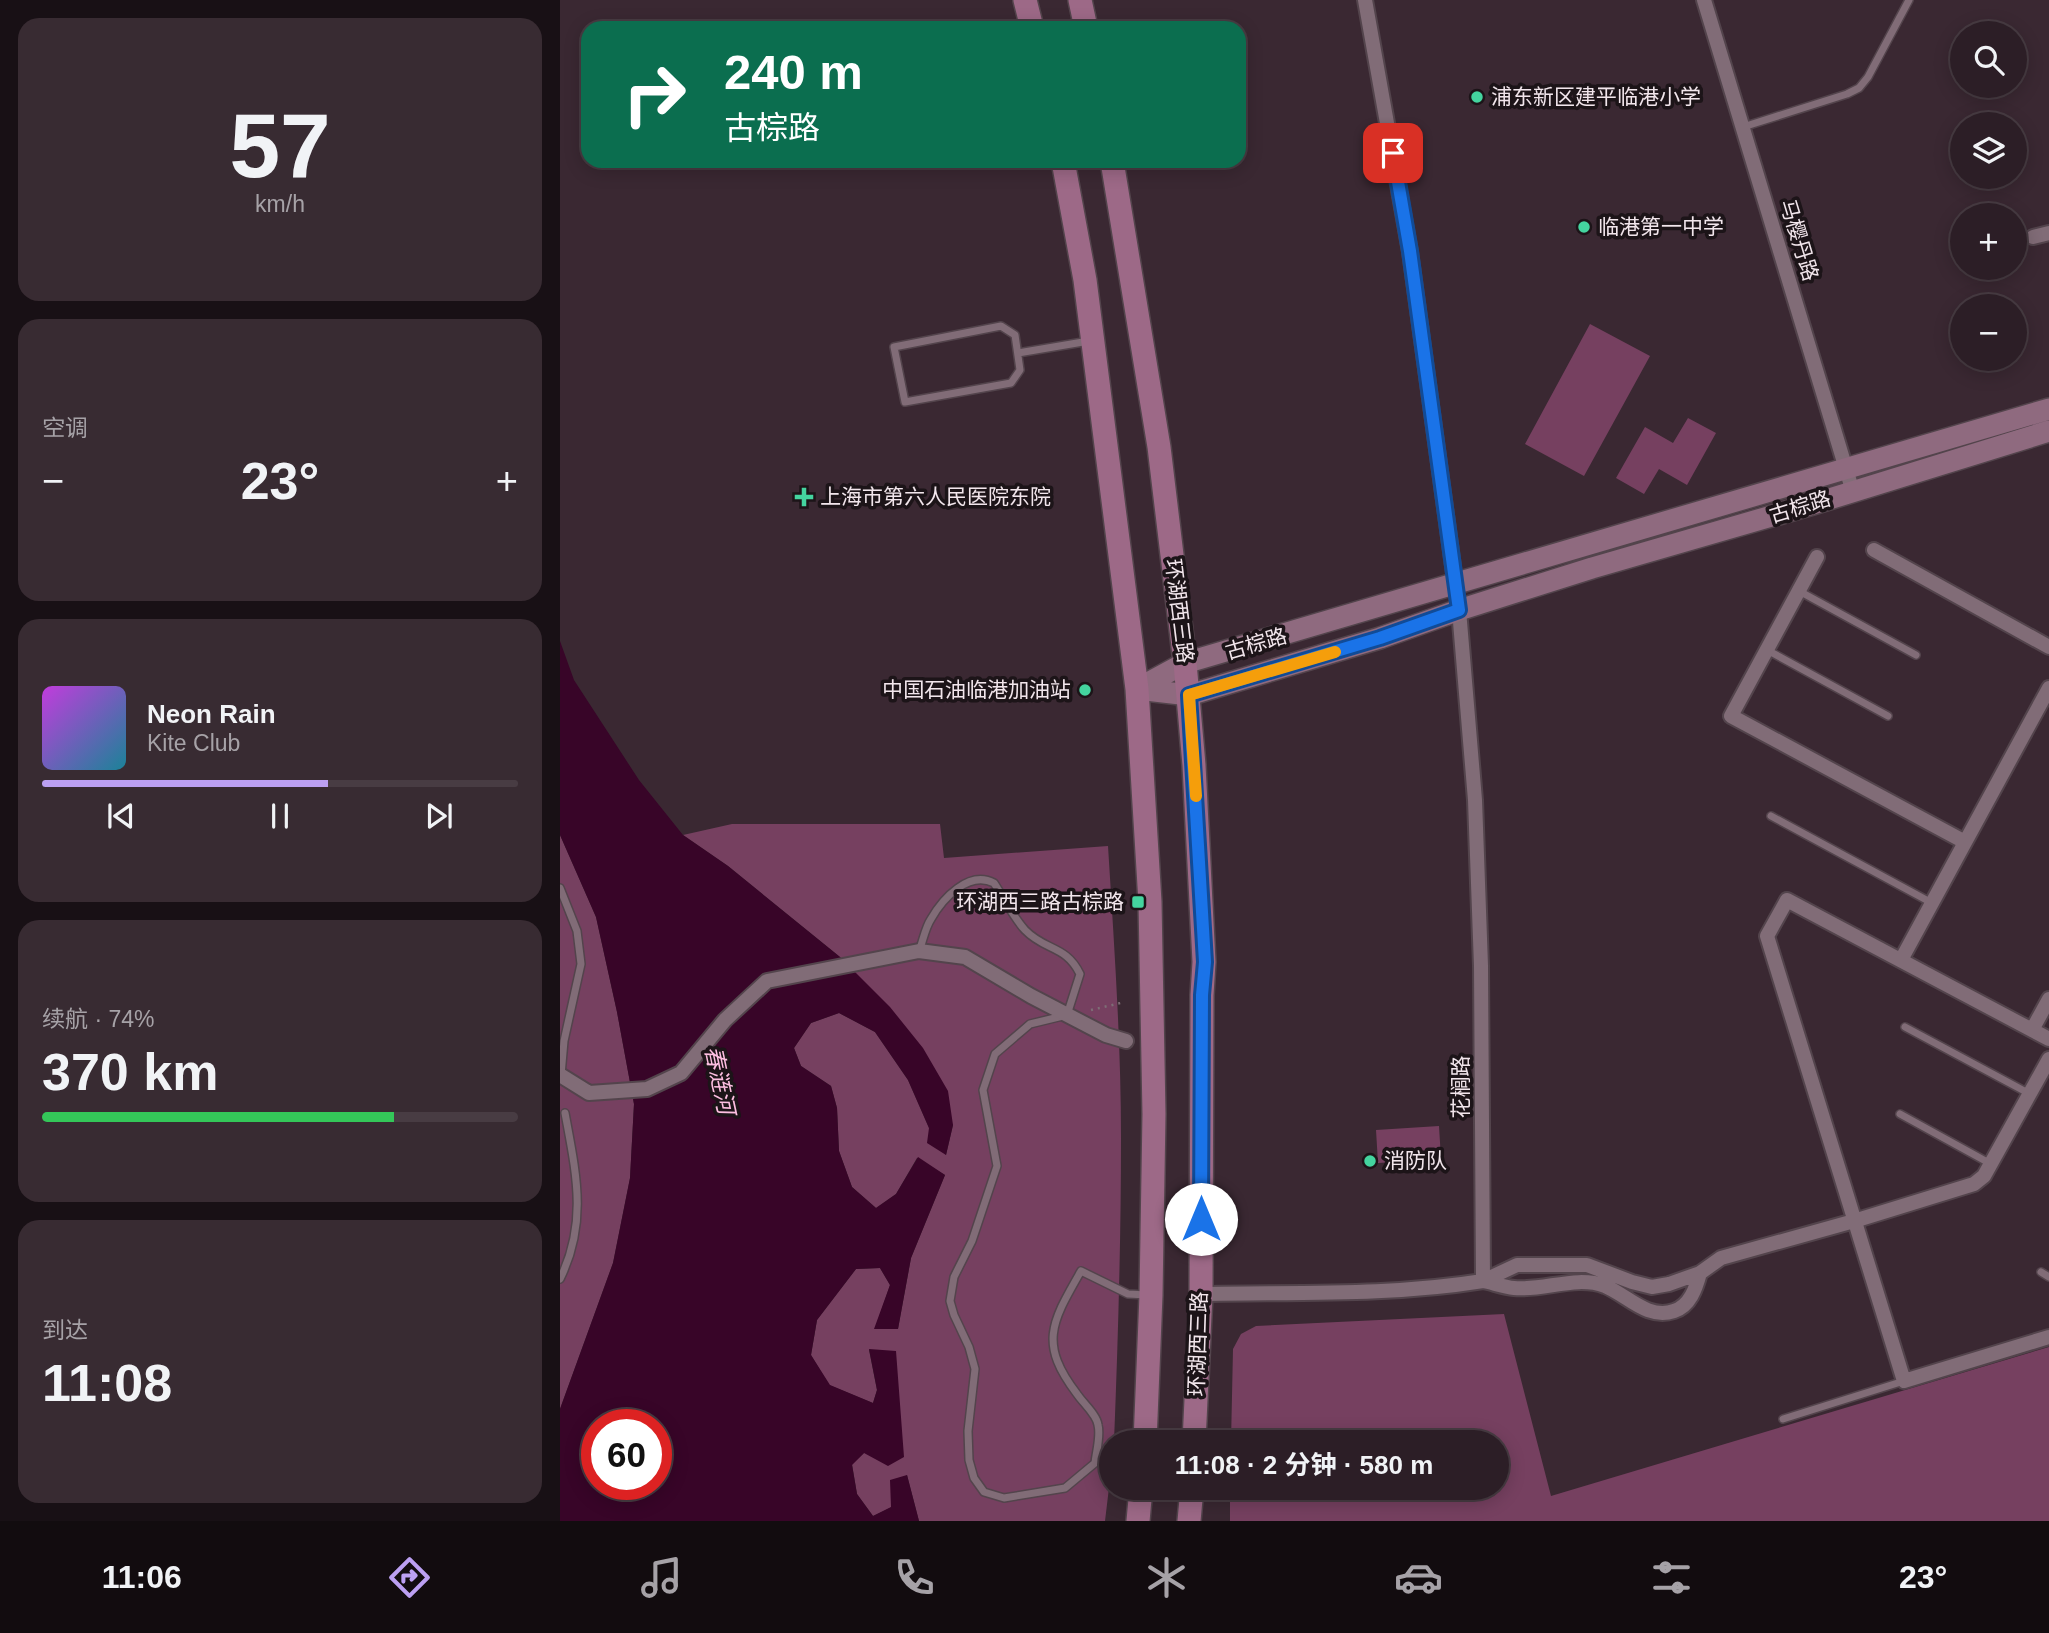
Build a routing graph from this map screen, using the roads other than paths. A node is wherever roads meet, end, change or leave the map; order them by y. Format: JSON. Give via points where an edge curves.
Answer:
{"nodes":[{"id":1,"x":1025,"y":0,"type":"edge"},
{"id":2,"x":1080,"y":0,"type":"edge"},
{"id":3,"x":1365,"y":0,"type":"edge"},
{"id":4,"x":1704,"y":0,"type":"edge"},
{"id":5,"x":1909,"y":0,"type":"edge"},
{"id":6,"x":1030,"y":21,"type":"edge"},
{"id":7,"x":1084,"y":21,"type":"edge"},
{"id":8,"x":1743,"y":128,"type":"junction"},
{"id":9,"x":1064,"y":168,"type":"edge"},
{"id":10,"x":1113,"y":168,"type":"edge"},
{"id":11,"x":2049,"y":233,"type":"edge"},
{"id":12,"x":2033,"y":237,"type":"dead end"},
{"id":13,"x":1093,"y":341,"type":"junction"},
{"id":14,"x":1018,"y":353,"type":"junction"},
{"id":15,"x":2049,"y":409,"type":"edge"},
{"id":16,"x":2049,"y":431,"type":"edge"},
{"id":17,"x":1847,"y":470,"type":"junction"},
{"id":18,"x":1853,"y":492,"type":"junction"},
{"id":19,"x":1874,"y":550,"type":"dead end"},
{"id":20,"x":1817,"y":558,"type":"dead end"},
{"id":21,"x":1456,"y":583,"type":"junction"},
{"id":22,"x":1799,"y":591,"type":"junction"},
{"id":23,"x":1459,"y":610,"type":"junction"},
{"id":24,"x":2049,"y":647,"type":"edge"},
{"id":25,"x":1767,"y":650,"type":"junction"},
{"id":26,"x":1916,"y":655,"type":"dead end"},
{"id":27,"x":1185,"y":663,"type":"junction"},
{"id":28,"x":2049,"y":688,"type":"edge"},
{"id":29,"x":1138,"y":689,"type":"junction"},
{"id":30,"x":1189,"y":695,"type":"junction"},
{"id":31,"x":1888,"y":716,"type":"dead end"},
{"id":32,"x":1772,"y":816,"type":"dead end"},
{"id":33,"x":1965,"y":842,"type":"junction"},
{"id":34,"x":560,"y":888,"type":"edge"},
{"id":35,"x":1932,"y":903,"type":"junction"},
{"id":36,"x":912,"y":952,"type":"junction"},
{"id":37,"x":1900,"y":960,"type":"junction"},
{"id":38,"x":2049,"y":999,"type":"edge"},
{"id":39,"x":1067,"y":1015,"type":"junction"},
{"id":40,"x":1905,"y":1027,"type":"dead end"},
{"id":41,"x":2032,"y":1030,"type":"junction"},
{"id":42,"x":2049,"y":1039,"type":"edge"},
{"id":43,"x":1126,"y":1041,"type":"dead end"},
{"id":44,"x":2049,"y":1059,"type":"edge"},
{"id":45,"x":561,"y":1075,"type":"edge"},
{"id":46,"x":2030,"y":1094,"type":"junction"},
{"id":47,"x":565,"y":1113,"type":"dead end"},
{"id":48,"x":1900,"y":1114,"type":"dead end"},
{"id":49,"x":1991,"y":1164,"type":"junction"},
{"id":50,"x":1854,"y":1221,"type":"junction"},
{"id":51,"x":2040,"y":1272,"type":"dead end"},
{"id":52,"x":1700,"y":1273,"type":"junction"},
{"id":53,"x":2049,"y":1277,"type":"edge"},
{"id":54,"x":560,"y":1279,"type":"edge"},
{"id":55,"x":1483,"y":1281,"type":"junction"},
{"id":56,"x":1201,"y":1294,"type":"junction"},
{"id":57,"x":1152,"y":1295,"type":"junction"},
{"id":58,"x":2049,"y":1337,"type":"edge"},
{"id":59,"x":1904,"y":1381,"type":"junction"},
{"id":60,"x":1783,"y":1419,"type":"dead end"},
{"id":61,"x":1145,"y":1430,"type":"edge"},
{"id":62,"x":1195,"y":1430,"type":"edge"},
{"id":63,"x":1140,"y":1500,"type":"edge"},
{"id":64,"x":1191,"y":1500,"type":"edge"},
{"id":65,"x":1138,"y":1521,"type":"edge"},
{"id":66,"x":1189,"y":1521,"type":"edge"}],
"edges":[{"from":1,"to":6,"type":"main road"},
{"from":2,"to":7,"type":"main road"},
{"from":3,"to":21,"type":"street","name":"花榈路","via":[[1410,251]]},
{"from":4,"to":8,"type":"street","name":"马樱丹路"},
{"from":5,"to":8,"type":"lane","via":[[1859,88]]},
{"from":8,"to":17,"type":"street","name":"马樱丹路"},
{"from":9,"to":13,"type":"main road"},
{"from":10,"to":27,"type":"main road","name":"环湖西三路","via":[[1159,447]]},
{"from":11,"to":12,"type":"street"},
{"from":13,"to":14,"type":"lane"},
{"from":13,"to":29,"type":"main road"},
{"from":14,"to":14,"type":"lane","via":[[1015,335],[1001,326],[894,346],[905,402],[1010,383],[1020,370]]},
{"from":15,"to":17,"type":"street","name":"古棕路"},
{"from":16,"to":18,"type":"street","name":"古棕路"},
{"from":17,"to":18,"type":"street","name":"马樱丹路"},
{"from":17,"to":21,"type":"street","name":"古棕路"},
{"from":18,"to":23,"type":"street","name":"古棕路"},
{"from":19,"to":24,"type":"street"},
{"from":20,"to":22,"type":"street"},
{"from":21,"to":23,"type":"street","name":"花榈路"},
{"from":21,"to":27,"type":"street","name":"古棕路"},
{"from":22,"to":25,"type":"street"},
{"from":22,"to":26,"type":"lane"},
{"from":23,"to":30,"type":"street","name":"古棕路"},
{"from":23,"to":55,"type":"street","name":"花榈路","via":[[1477,855]]},
{"from":25,"to":31,"type":"lane"},
{"from":25,"to":33,"type":"street","via":[[1731,716]]},
{"from":27,"to":29,"type":"street","name":"古棕路"},
{"from":27,"to":30,"type":"main road","name":"环湖西三路"},
{"from":28,"to":33,"type":"street"},
{"from":29,"to":30,"type":"street","name":"古棕路"},
{"from":29,"to":57,"type":"main road","via":[[1150,902]]},
{"from":30,"to":56,"type":"main road","name":"环湖西三路","via":[[1205,962]]},
{"from":32,"to":35,"type":"lane"},
{"from":33,"to":35,"type":"street"},
{"from":34,"to":45,"type":"lane","via":[[577,931],[580,964]]},
{"from":35,"to":37,"type":"street"},
{"from":36,"to":39,"type":"street","via":[[964,957]]},
{"from":36,"to":39,"type":"lane","via":[[931,919],[958,888],[986,879],[994,883],[1024,929],[1074,960],[1080,974]]},
{"from":36,"to":45,"type":"street","via":[[767,981],[724,1020],[681,1073],[647,1089],[589,1093]]},
{"from":37,"to":41,"type":"street"},
{"from":37,"to":50,"type":"street","via":[[1787,900],[1766,936]]},
{"from":38,"to":41,"type":"street"},
{"from":39,"to":43,"type":"street"},
{"from":39,"to":57,"type":"lane","via":[[1030,1024],[995,1054],[983,1090],[997,1166],[972,1241],[954,1277],[950,1301],[975,1369],[968,1431],[970,1460],[974,1478],[984,1492],[1004,1498],[1065,1488],[1095,1463],[1099,1424],[1057,1364],[1052,1347],[1060,1308],[1082,1272],[1128,1294]]},
{"from":40,"to":46,"type":"lane"},
{"from":41,"to":42,"type":"street"},
{"from":44,"to":46,"type":"street"},
{"from":46,"to":49,"type":"street"},
{"from":47,"to":54,"type":"lane","via":[[579,1204],[576,1232]]},
{"from":48,"to":49,"type":"lane"},
{"from":49,"to":50,"type":"street","via":[[1973,1184]]},
{"from":50,"to":52,"type":"street","via":[[1721,1258]]},
{"from":50,"to":59,"type":"street"},
{"from":51,"to":53,"type":"lane"},
{"from":52,"to":55,"type":"street","via":[[1652,1287],[1587,1265],[1517,1265]]},
{"from":52,"to":55,"type":"street","via":[[1695,1292],[1686,1303],[1674,1311],[1657,1312],[1592,1283],[1515,1288]]},
{"from":55,"to":56,"type":"street","via":[[1356,1292]]},
{"from":56,"to":62,"type":"main road","name":"环湖西三路"},
{"from":57,"to":61,"type":"main road"},
{"from":58,"to":59,"type":"street"},
{"from":59,"to":60,"type":"lane"},
{"from":63,"to":65,"type":"main road"},
{"from":64,"to":66,"type":"main road"}]}
